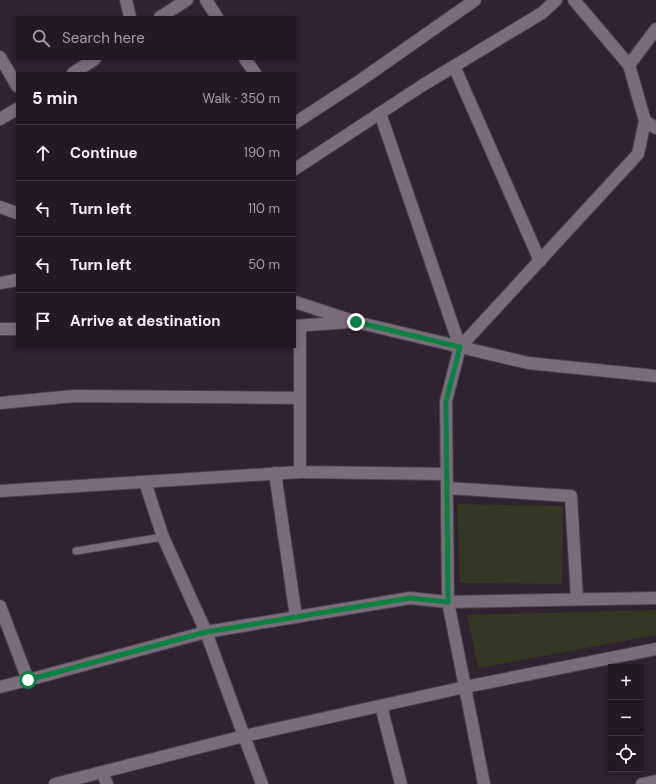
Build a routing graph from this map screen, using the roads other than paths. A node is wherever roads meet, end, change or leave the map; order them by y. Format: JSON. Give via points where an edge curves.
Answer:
{"nodes":[{"id":1,"x":126,"y":0,"type":"edge"},
{"id":2,"x":186,"y":0,"type":"edge"},
{"id":3,"x":206,"y":0,"type":"edge"},
{"id":4,"x":475,"y":0,"type":"edge"},
{"id":5,"x":556,"y":0,"type":"edge"},
{"id":6,"x":574,"y":0,"type":"edge"},
{"id":7,"x":130,"y":16,"type":"edge"},
{"id":8,"x":162,"y":16,"type":"edge"},
{"id":9,"x":216,"y":16,"type":"edge"},
{"id":10,"x":656,"y":29,"type":"edge"},
{"id":11,"x":0,"y":57,"type":"edge"},
{"id":12,"x":93,"y":60,"type":"edge"},
{"id":13,"x":246,"y":60,"type":"edge"},
{"id":14,"x":629,"y":65,"type":"junction"},
{"id":15,"x":454,"y":66,"type":"junction"},
{"id":16,"x":75,"y":72,"type":"edge"},
{"id":17,"x":254,"y":72,"type":"edge"},
{"id":18,"x":16,"y":84,"type":"edge"},
{"id":19,"x":16,"y":109,"type":"edge"},
{"id":20,"x":380,"y":113,"type":"junction"},
{"id":21,"x":0,"y":119,"type":"edge"},
{"id":22,"x":645,"y":121,"type":"junction"},
{"id":23,"x":296,"y":123,"type":"edge"},
{"id":24,"x":656,"y":128,"type":"edge"},
{"id":25,"x":296,"y":168,"type":"edge"},
{"id":26,"x":0,"y":207,"type":"edge"},
{"id":27,"x":16,"y":213,"type":"edge"},
{"id":28,"x":540,"y":261,"type":"junction"},
{"id":29,"x":16,"y":280,"type":"edge"},
{"id":30,"x":0,"y":283,"type":"edge"},
{"id":31,"x":296,"y":302,"type":"edge"},
{"id":32,"x":356,"y":322,"type":"junction"},
{"id":33,"x":298,"y":326,"type":"edge"},
{"id":34,"x":0,"y":329,"type":"edge"},
{"id":35,"x":16,"y":329,"type":"edge"},
{"id":36,"x":460,"y":347,"type":"junction"},
{"id":37,"x":656,"y":376,"type":"edge"},
{"id":38,"x":300,"y":398,"type":"junction"},
{"id":39,"x":0,"y":403,"type":"edge"},
{"id":40,"x":300,"y":472,"type":"junction"},
{"id":41,"x":275,"y":473,"type":"junction"},
{"id":42,"x":446,"y":474,"type":"junction"},
{"id":43,"x":145,"y":482,"type":"junction"},
{"id":44,"x":447,"y":488,"type":"junction"},
{"id":45,"x":0,"y":491,"type":"edge"},
{"id":46,"x":163,"y":537,"type":"junction"},
{"id":47,"x":76,"y":551,"type":"dead end"},
{"id":48,"x":656,"y":598,"type":"edge"},
{"id":49,"x":577,"y":599,"type":"junction"},
{"id":50,"x":448,"y":602,"type":"junction"},
{"id":51,"x":0,"y":606,"type":"edge"},
{"id":52,"x":296,"y":617,"type":"junction"},
{"id":53,"x":206,"y":632,"type":"junction"},
{"id":54,"x":656,"y":649,"type":"edge"},
{"id":55,"x":28,"y":680,"type":"junction"},
{"id":56,"x":0,"y":687,"type":"edge"},
{"id":57,"x":465,"y":687,"type":"junction"},
{"id":58,"x":380,"y":706,"type":"junction"},
{"id":59,"x":244,"y":736,"type":"junction"},
{"id":60,"x":102,"y":772,"type":"junction"},
{"id":61,"x":656,"y":782,"type":"edge"},
{"id":62,"x":54,"y":784,"type":"edge"},
{"id":63,"x":107,"y":784,"type":"edge"},
{"id":64,"x":262,"y":784,"type":"edge"},
{"id":65,"x":401,"y":784,"type":"edge"},
{"id":66,"x":484,"y":784,"type":"edge"},
{"id":67,"x":642,"y":784,"type":"edge"}],
"edges":[{"from":1,"to":7,"type":"street"},
{"from":2,"to":8,"type":"street"},
{"from":3,"to":9,"type":"street"},
{"from":4,"to":23,"type":"street"},
{"from":5,"to":15,"type":"street","via":[[542,13]]},
{"from":6,"to":14,"type":"street"},
{"from":10,"to":14,"type":"street"},
{"from":11,"to":18,"type":"street"},
{"from":12,"to":16,"type":"street"},
{"from":13,"to":17,"type":"street"},
{"from":14,"to":22,"type":"street"},
{"from":15,"to":20,"type":"street"},
{"from":15,"to":28,"type":"street"},
{"from":19,"to":21,"type":"street"},
{"from":20,"to":25,"type":"street"},
{"from":20,"to":36,"type":"street"},
{"from":22,"to":24,"type":"street"},
{"from":22,"to":28,"type":"street","via":[[638,154]]},
{"from":26,"to":27,"type":"street"},
{"from":28,"to":36,"type":"street"},
{"from":29,"to":30,"type":"street"},
{"from":31,"to":32,"type":"street"},
{"from":32,"to":33,"type":"street"},
{"from":32,"to":36,"type":"street"},
{"from":33,"to":38,"type":"street"},
{"from":34,"to":35,"type":"street"},
{"from":36,"to":37,"type":"street","via":[[528,363]]},
{"from":36,"to":42,"type":"street","via":[[446,401]]},
{"from":38,"to":39,"type":"street","via":[[74,396]]},
{"from":38,"to":40,"type":"street"},
{"from":40,"to":41,"type":"street"},
{"from":40,"to":42,"type":"street"},
{"from":41,"to":43,"type":"street"},
{"from":41,"to":52,"type":"street"},
{"from":42,"to":44,"type":"street"},
{"from":43,"to":45,"type":"street"},
{"from":43,"to":46,"type":"street"},
{"from":44,"to":49,"type":"street","via":[[571,496]]},
{"from":44,"to":50,"type":"street"},
{"from":46,"to":47,"type":"lane"},
{"from":46,"to":53,"type":"street"},
{"from":48,"to":49,"type":"street"},
{"from":49,"to":50,"type":"street"},
{"from":50,"to":52,"type":"street","via":[[410,598]]},
{"from":50,"to":57,"type":"street"},
{"from":51,"to":55,"type":"street"},
{"from":52,"to":53,"type":"street"},
{"from":53,"to":55,"type":"street"},
{"from":53,"to":59,"type":"street"},
{"from":54,"to":57,"type":"street"},
{"from":55,"to":56,"type":"street"},
{"from":57,"to":58,"type":"street"},
{"from":57,"to":66,"type":"street"},
{"from":58,"to":59,"type":"street"},
{"from":58,"to":65,"type":"street"},
{"from":59,"to":60,"type":"street"},
{"from":59,"to":64,"type":"street"},
{"from":60,"to":62,"type":"street"},
{"from":60,"to":63,"type":"street"},
{"from":61,"to":67,"type":"street"}]}
